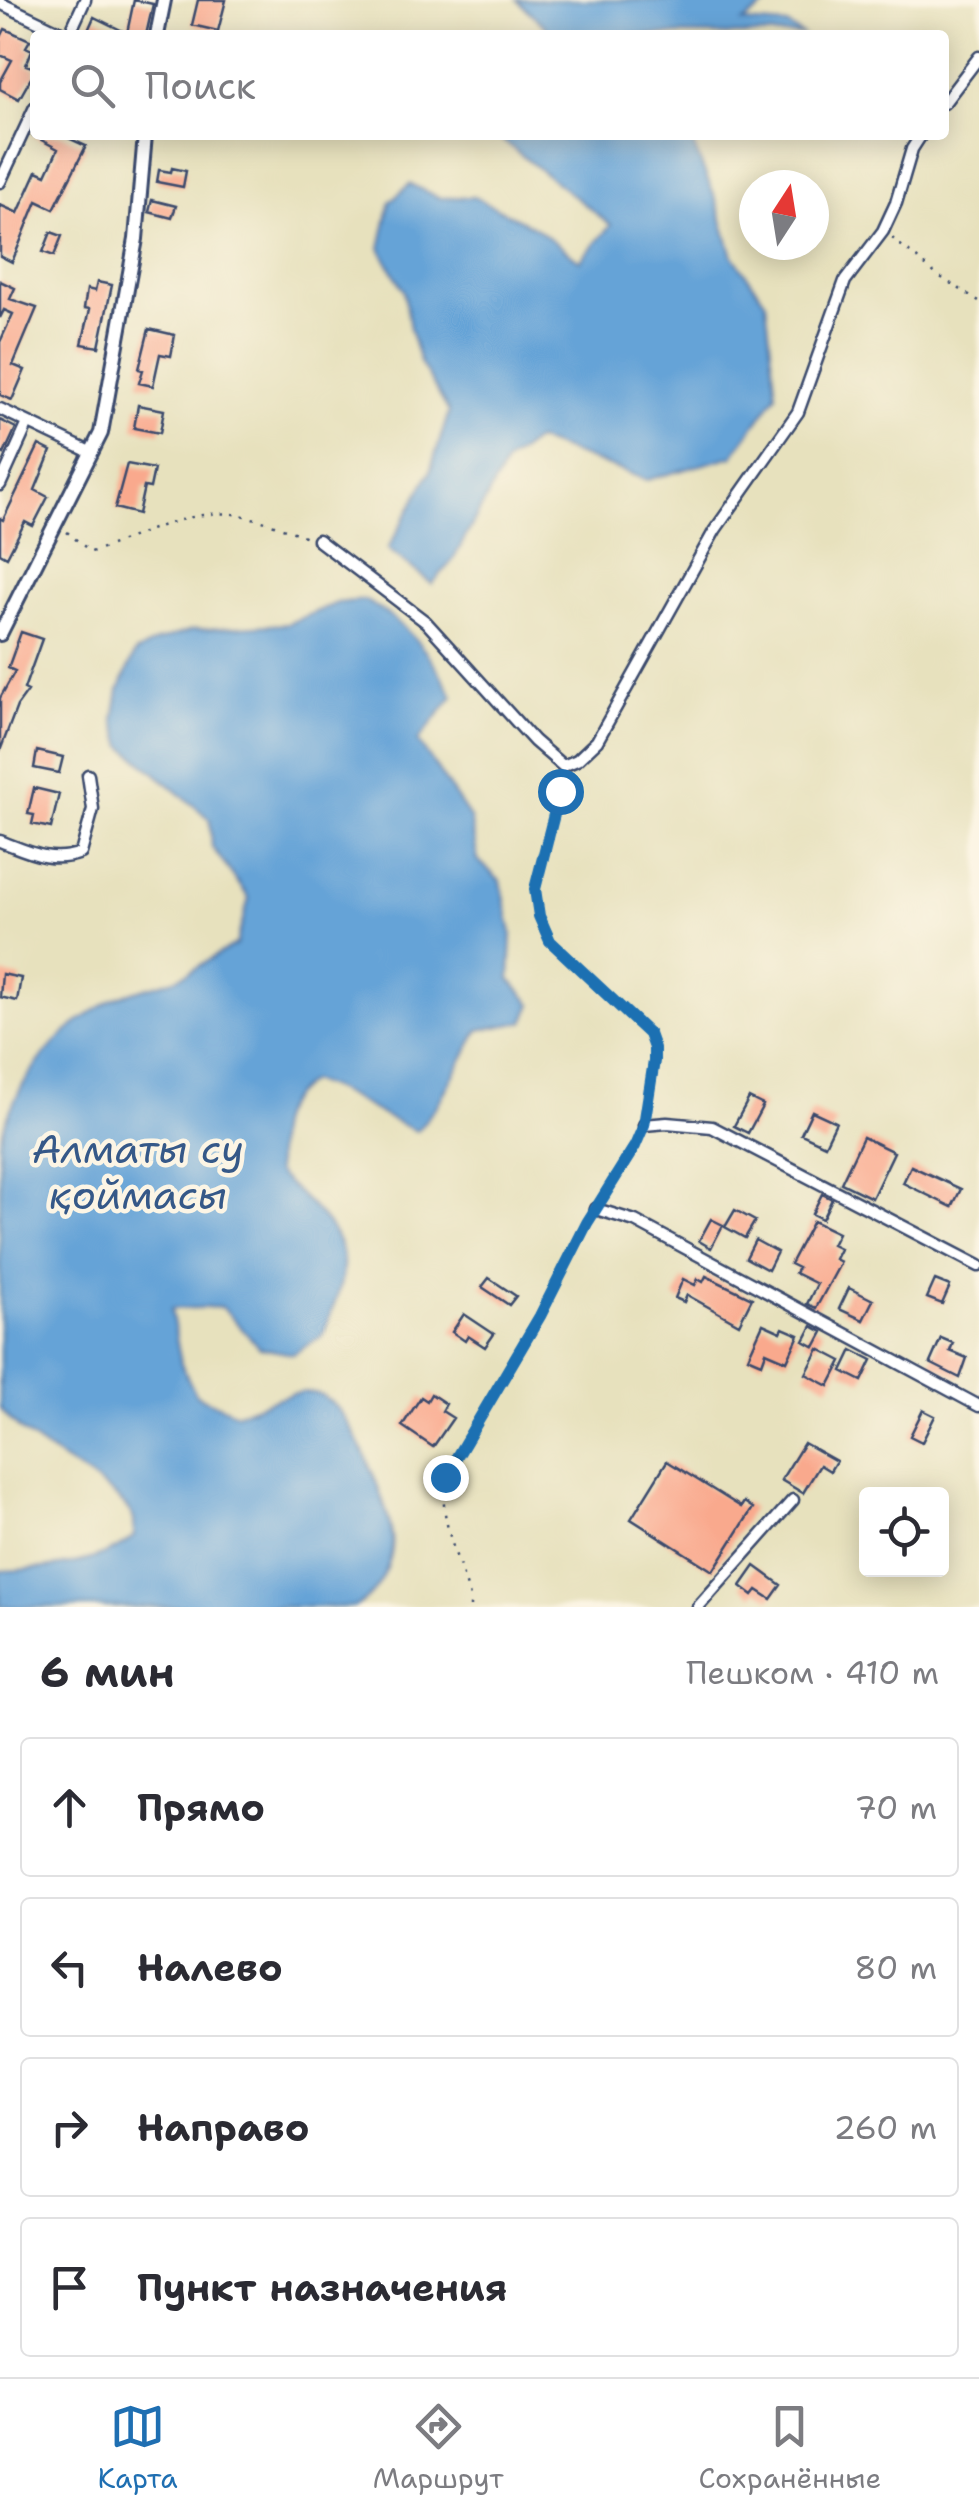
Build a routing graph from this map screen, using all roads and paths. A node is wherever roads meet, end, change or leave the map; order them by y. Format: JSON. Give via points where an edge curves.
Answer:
{"nodes":[{"id":1,"x":86,"y":0,"type":"edge"},
{"id":2,"x":164,"y":0,"type":"edge"},
{"id":3,"x":0,"y":4,"type":"edge"},
{"id":4,"x":57,"y":30,"type":"edge"},
{"id":5,"x":71,"y":30,"type":"edge"},
{"id":6,"x":158,"y":30,"type":"edge"},
{"id":7,"x":979,"y":56,"type":"edge"},
{"id":8,"x":949,"y":96,"type":"edge"},
{"id":9,"x":30,"y":118,"type":"edge"},
{"id":10,"x":145,"y":140,"type":"edge"},
{"id":11,"x":918,"y":140,"type":"edge"},
{"id":12,"x":0,"y":182,"type":"edge"},
{"id":13,"x":883,"y":230,"type":"junction"},
{"id":14,"x":979,"y":300,"type":"edge"},
{"id":15,"x":0,"y":409,"type":"edge"},
{"id":16,"x":28,"y":423,"type":"junction"},
{"id":17,"x":92,"y":452,"type":"junction"},
{"id":18,"x":0,"y":484,"type":"edge"},
{"id":19,"x":58,"y":520,"type":"junction"},
{"id":20,"x":318,"y":540,"type":"joint"},
{"id":21,"x":0,"y":634,"type":"edge"},
{"id":22,"x":563,"y":766,"type":"junction"},
{"id":23,"x":88,"y":774,"type":"dead end"},
{"id":24,"x":0,"y":841,"type":"edge"},
{"id":25,"x":644,"y":1125,"type":"junction"},
{"id":26,"x":596,"y":1208,"type":"junction"},
{"id":27,"x":979,"y":1266,"type":"edge"},
{"id":28,"x":979,"y":1406,"type":"edge"},
{"id":29,"x":793,"y":1500,"type":"dead end"},
{"id":30,"x":470,"y":1607,"type":"edge"},
{"id":31,"x":698,"y":1607,"type":"edge"}],
"edges":[{"from":1,"to":5,"type":"street"},
{"from":2,"to":6,"type":"street"},
{"from":3,"to":4,"type":"street"},
{"from":7,"to":8,"type":"street"},
{"from":9,"to":12,"type":"street"},
{"from":10,"to":17,"type":"street","via":[[136,239],[101,434]]},
{"from":11,"to":13,"type":"street"},
{"from":13,"to":14,"type":"path"},
{"from":13,"to":22,"type":"street","via":[[844,281],[798,412],[715,530],[596,741]]},
{"from":15,"to":16,"type":"street"},
{"from":16,"to":17,"type":"street"},
{"from":16,"to":18,"type":"street"},
{"from":17,"to":19,"type":"street"},
{"from":19,"to":20,"type":"path","via":[[90,552],[151,528],[237,514]]},
{"from":19,"to":21,"type":"street"},
{"from":20,"to":22,"type":"street","via":[[426,622]]},
{"from":22,"to":25,"type":"path","via":[[535,889],[539,916],[550,941],[649,1034],[654,1048]]},
{"from":23,"to":24,"type":"street","via":[[93,809],[81,852],[62,860]]},
{"from":25,"to":26,"type":"path"},
{"from":25,"to":27,"type":"street","via":[[723,1132]]},
{"from":26,"to":28,"type":"street","via":[[635,1221]]},
{"from":26,"to":30,"type":"path","via":[[445,1477],[445,1520]]},
{"from":29,"to":31,"type":"street"}]}
